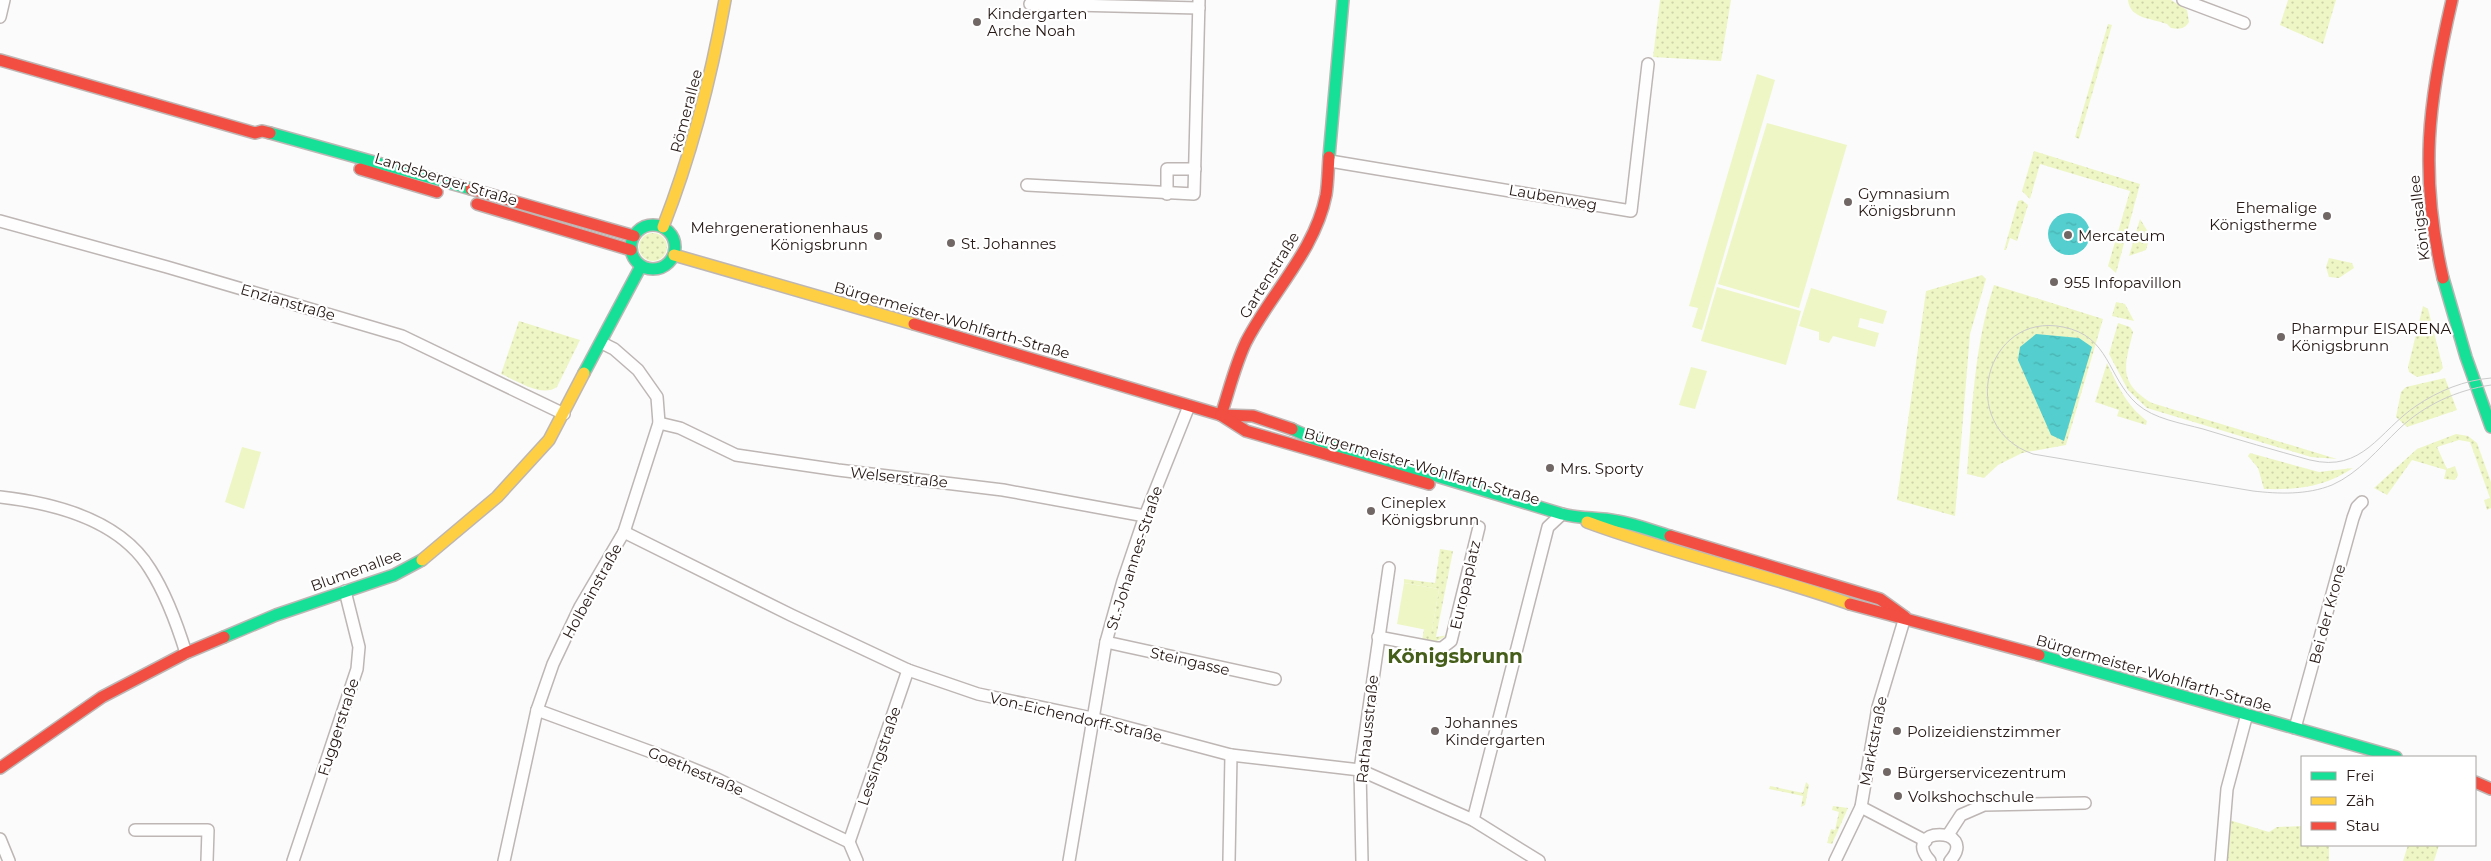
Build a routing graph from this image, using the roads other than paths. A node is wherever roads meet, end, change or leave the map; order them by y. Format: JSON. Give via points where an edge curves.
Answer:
{"nodes":[{"id":1,"x":4,"y":0,"type":"edge"},
{"id":2,"x":725,"y":0,"type":"edge"},
{"id":3,"x":1343,"y":0,"type":"edge"},
{"id":4,"x":2183,"y":0,"type":"edge"},
{"id":5,"x":2452,"y":0,"type":"edge"},
{"id":6,"x":1030,"y":4,"type":"dead end"},
{"id":7,"x":1199,"y":4,"type":"edge"},
{"id":8,"x":0,"y":17,"type":"edge"},
{"id":9,"x":2244,"y":23,"type":"dead end"},
{"id":10,"x":0,"y":60,"type":"edge"},
{"id":11,"x":1648,"y":64,"type":"dead end"},
{"id":12,"x":255,"y":134,"type":"junction"},
{"id":13,"x":1330,"y":160,"type":"junction"},
{"id":14,"x":1195,"y":169,"type":"junction"},
{"id":15,"x":1027,"y":185,"type":"dead end"},
{"id":16,"x":1167,"y":194,"type":"junction"},
{"id":17,"x":448,"y":195,"type":"dead end"},
{"id":18,"x":464,"y":200,"type":"dead end"},
{"id":19,"x":0,"y":221,"type":"edge"},
{"id":20,"x":663,"y":227,"type":"junction"},
{"id":21,"x":634,"y":236,"type":"junction"},
{"id":22,"x":631,"y":250,"type":"junction"},
{"id":23,"x":674,"y":255,"type":"junction"},
{"id":24,"x":641,"y":266,"type":"junction"},
{"id":25,"x":602,"y":343,"type":"junction"},
{"id":26,"x":1189,"y":406,"type":"junction"},
{"id":27,"x":2488,"y":407,"type":"edge"},
{"id":28,"x":564,"y":414,"type":"junction"},
{"id":29,"x":1221,"y":414,"type":"junction"},
{"id":30,"x":1269,"y":421,"type":"junction"},
{"id":31,"x":659,"y":423,"type":"junction"},
{"id":32,"x":2491,"y":427,"type":"edge"},
{"id":33,"x":1265,"y":436,"type":"junction"},
{"id":34,"x":0,"y":497,"type":"edge"},
{"id":35,"x":2362,"y":502,"type":"dead end"},
{"id":36,"x":1562,"y":514,"type":"junction"},
{"id":37,"x":1145,"y":516,"type":"junction"},
{"id":38,"x":1582,"y":519,"type":"junction"},
{"id":39,"x":1479,"y":527,"type":"dead end"},
{"id":40,"x":624,"y":532,"type":"junction"},
{"id":41,"x":1389,"y":568,"type":"dead end"},
{"id":42,"x":345,"y":591,"type":"junction"},
{"id":43,"x":1856,"y":591,"type":"junction"},
{"id":44,"x":1853,"y":605,"type":"junction"},
{"id":45,"x":1905,"y":618,"type":"junction"},
{"id":46,"x":1378,"y":637,"type":"junction"},
{"id":47,"x":1106,"y":642,"type":"junction"},
{"id":48,"x":186,"y":653,"type":"junction"},
{"id":49,"x":908,"y":670,"type":"junction"},
{"id":50,"x":1275,"y":679,"type":"dead end"},
{"id":51,"x":537,"y":710,"type":"junction"},
{"id":52,"x":2247,"y":714,"type":"junction"},
{"id":53,"x":1092,"y":718,"type":"junction"},
{"id":54,"x":2295,"y":728,"type":"junction"},
{"id":55,"x":1231,"y":755,"type":"junction"},
{"id":56,"x":2393,"y":756,"type":"edge"},
{"id":57,"x":0,"y":768,"type":"edge"},
{"id":58,"x":1360,"y":770,"type":"junction"},
{"id":59,"x":2085,"y":803,"type":"dead end"},
{"id":60,"x":1861,"y":807,"type":"junction"},
{"id":61,"x":1473,"y":820,"type":"junction"},
{"id":62,"x":134,"y":830,"type":"dead end"},
{"id":63,"x":1948,"y":835,"type":"junction"},
{"id":64,"x":0,"y":839,"type":"edge"},
{"id":65,"x":1926,"y":841,"type":"junction"},
{"id":66,"x":849,"y":842,"type":"junction"},
{"id":67,"x":1535,"y":860,"type":"edge"},
{"id":68,"x":1954,"y":860,"type":"edge"},
{"id":69,"x":9,"y":861,"type":"edge"},
{"id":70,"x":207,"y":861,"type":"edge"},
{"id":71,"x":293,"y":861,"type":"edge"},
{"id":72,"x":504,"y":861,"type":"edge"},
{"id":73,"x":858,"y":861,"type":"edge"},
{"id":74,"x":1069,"y":861,"type":"edge"},
{"id":75,"x":1230,"y":861,"type":"edge"},
{"id":76,"x":1362,"y":861,"type":"edge"},
{"id":77,"x":1835,"y":861,"type":"edge"},
{"id":78,"x":1930,"y":861,"type":"edge"},
{"id":79,"x":2221,"y":861,"type":"edge"}],
"edges":[{"from":1,"to":8,"type":"street"},
{"from":2,"to":20,"type":"street","name":"Römerallee","via":[[702,114]]},
{"from":3,"to":13,"type":"street","name":"Gartenstraße","via":[[1333,90]]},
{"from":4,"to":9,"type":"street"},
{"from":5,"to":27,"type":"street","name":"Königsallee","via":[[2436,64],[2428,140],[2429,198],[2434,237],[2460,341]]},
{"from":6,"to":7,"type":"street"},
{"from":7,"to":14,"type":"street"},
{"from":10,"to":12,"type":"street","name":"Landsberger Straße"},
{"from":11,"to":13,"type":"street","name":"Laubenweg","via":[[1631,211]]},
{"from":12,"to":17,"type":"street","name":"Landsberger Straße","via":[[260,140]]},
{"from":12,"to":21,"type":"street","name":"Landsberger Straße","via":[[262,131],[305,142]]},
{"from":13,"to":29,"type":"street","name":"Gartenstraße","via":[[1326,195],[1317,222],[1287,279],[1267,305],[1245,344]]},
{"from":14,"to":16,"type":"street","via":[[1194,194]]},
{"from":14,"to":16,"type":"street","via":[[1167,169]]},
{"from":15,"to":16,"type":"street"},
{"from":18,"to":22,"type":"street","name":"Landsberger Straße"},
{"from":19,"to":28,"type":"street","name":"Enzianstraße","via":[[402,336]]},
{"from":20,"to":21,"type":"street","via":[[643,227]]},
{"from":20,"to":23,"type":"street","via":[[675,242]]},
{"from":21,"to":22,"type":"street"},
{"from":22,"to":24,"type":"street"},
{"from":23,"to":24,"type":"street","via":[[671,261],[654,270]]},
{"from":23,"to":26,"type":"street","name":"Bürgermeister-Wohlfarth-Straße","via":[[961,336]]},
{"from":24,"to":25,"type":"street","name":"Blumenallee"},
{"from":25,"to":28,"type":"street","name":"Blumenallee"},
{"from":25,"to":31,"type":"street","name":"Holbeinstraße","via":[[638,370],[657,397]]},
{"from":26,"to":29,"type":"street","name":"Bürgermeister-Wohlfarth-Straße"},
{"from":26,"to":37,"type":"street","name":"St.-Johannes-Straße"},
{"from":27,"to":32,"type":"street","name":"Königsallee"},
{"from":28,"to":42,"type":"street","name":"Blumenallee","via":[[549,440],[517,476],[477,516],[435,551],[394,575]]},
{"from":29,"to":30,"type":"street","name":"Bürgermeister-Wohlfarth-Straße","via":[[1250,415]]},
{"from":29,"to":33,"type":"street","name":"Bürgermeister-Wohlfarth-Straße","via":[[1246,431]]},
{"from":30,"to":33,"type":"street","via":[[1262,427]]},
{"from":30,"to":36,"type":"street","name":"Bürgermeister-Wohlfarth-Straße","via":[[1314,439]]},
{"from":31,"to":37,"type":"street","name":"Welserstraße","via":[[680,428],[726,452],[750,458],[1004,490]]},
{"from":31,"to":40,"type":"street","name":"Holbeinstraße"},
{"from":33,"to":36,"type":"street","name":"Bürgermeister-Wohlfarth-Straße","via":[[1536,515]]},
{"from":34,"to":48,"type":"street","via":[[76,514],[111,530],[133,547],[150,567],[164,594]]},
{"from":35,"to":54,"type":"street","name":"Bei der Krone","via":[[2353,518]]},
{"from":36,"to":38,"type":"street","name":"Bürgermeister-Wohlfarth-Straße"},
{"from":36,"to":61,"type":"street","via":[[1548,527]]},
{"from":37,"to":47,"type":"street","name":"St.-Johannes-Straße"},
{"from":38,"to":43,"type":"street","name":"Bürgermeister-Wohlfarth-Straße","via":[[1619,521]]},
{"from":38,"to":44,"type":"street","name":"Bürgermeister-Wohlfarth-Straße","via":[[1601,529],[1713,560]]},
{"from":39,"to":46,"type":"street","name":"Europaplatz","via":[[1451,641],[1442,648]]},
{"from":40,"to":49,"type":"street","name":"Von-Eichendorff-Straße"},
{"from":40,"to":51,"type":"street","name":"Holbeinstraße","via":[[575,618],[553,664]]},
{"from":41,"to":46,"type":"street","name":"Rathausstraße"},
{"from":42,"to":48,"type":"street","name":"Blumenallee","via":[[276,615]]},
{"from":42,"to":71,"type":"street","name":"Fuggerstraße","via":[[359,647],[357,669]]},
{"from":43,"to":44,"type":"street","via":[[1857,600]]},
{"from":43,"to":45,"type":"street","name":"Bürgermeister-Wohlfarth-Straße","via":[[1880,599]]},
{"from":44,"to":45,"type":"street","name":"Bürgermeister-Wohlfarth-Straße"},
{"from":45,"to":52,"type":"street","name":"Bürgermeister-Wohlfarth-Straße"},
{"from":45,"to":60,"type":"street","name":"Marktstraße","via":[[1878,707]]},
{"from":46,"to":58,"type":"street","name":"Rathausstraße"},
{"from":47,"to":50,"type":"street","name":"Steingasse"},
{"from":47,"to":53,"type":"street","name":"St.-Johannes-Straße"},
{"from":48,"to":57,"type":"street","name":"Blumenallee","via":[[102,697]]},
{"from":49,"to":53,"type":"street","name":"Von-Eichendorff-Straße","via":[[978,694]]},
{"from":49,"to":66,"type":"street","name":"Lessingstraße"},
{"from":51,"to":66,"type":"street","name":"Goethestraße","via":[[715,778]]},
{"from":51,"to":72,"type":"street","name":"Holbeinstraße"},
{"from":52,"to":54,"type":"street","name":"Bürgermeister-Wohlfarth-Straße"},
{"from":52,"to":79,"type":"street","via":[[2227,789]]},
{"from":53,"to":55,"type":"street","name":"Von-Eichendorff-Straße"},
{"from":53,"to":74,"type":"street","name":"St.-Johannes-Straße"},
{"from":54,"to":56,"type":"street","name":"Bürgermeister-Wohlfarth-Straße"},
{"from":55,"to":58,"type":"street","name":"Von-Eichendorff-Straße"},
{"from":55,"to":75,"type":"street"},
{"from":58,"to":61,"type":"street","name":"Von-Eichendorff-Straße"},
{"from":58,"to":76,"type":"street","name":"Rathausstraße"},
{"from":59,"to":63,"type":"street","via":[[1984,806],[1961,815]]},
{"from":60,"to":65,"type":"street"},
{"from":60,"to":77,"type":"street","name":"Marktstraße"},
{"from":61,"to":67,"type":"street","name":"Von-Eichendorff-Straße"},
{"from":62,"to":70,"type":"street","via":[[208,830]]},
{"from":63,"to":65,"type":"street","via":[[1933,834]]},
{"from":63,"to":68,"type":"street","via":[[1956,847]]},
{"from":64,"to":69,"type":"street"},
{"from":65,"to":78,"type":"street","via":[[1924,851]]},
{"from":66,"to":73,"type":"street"}]}
